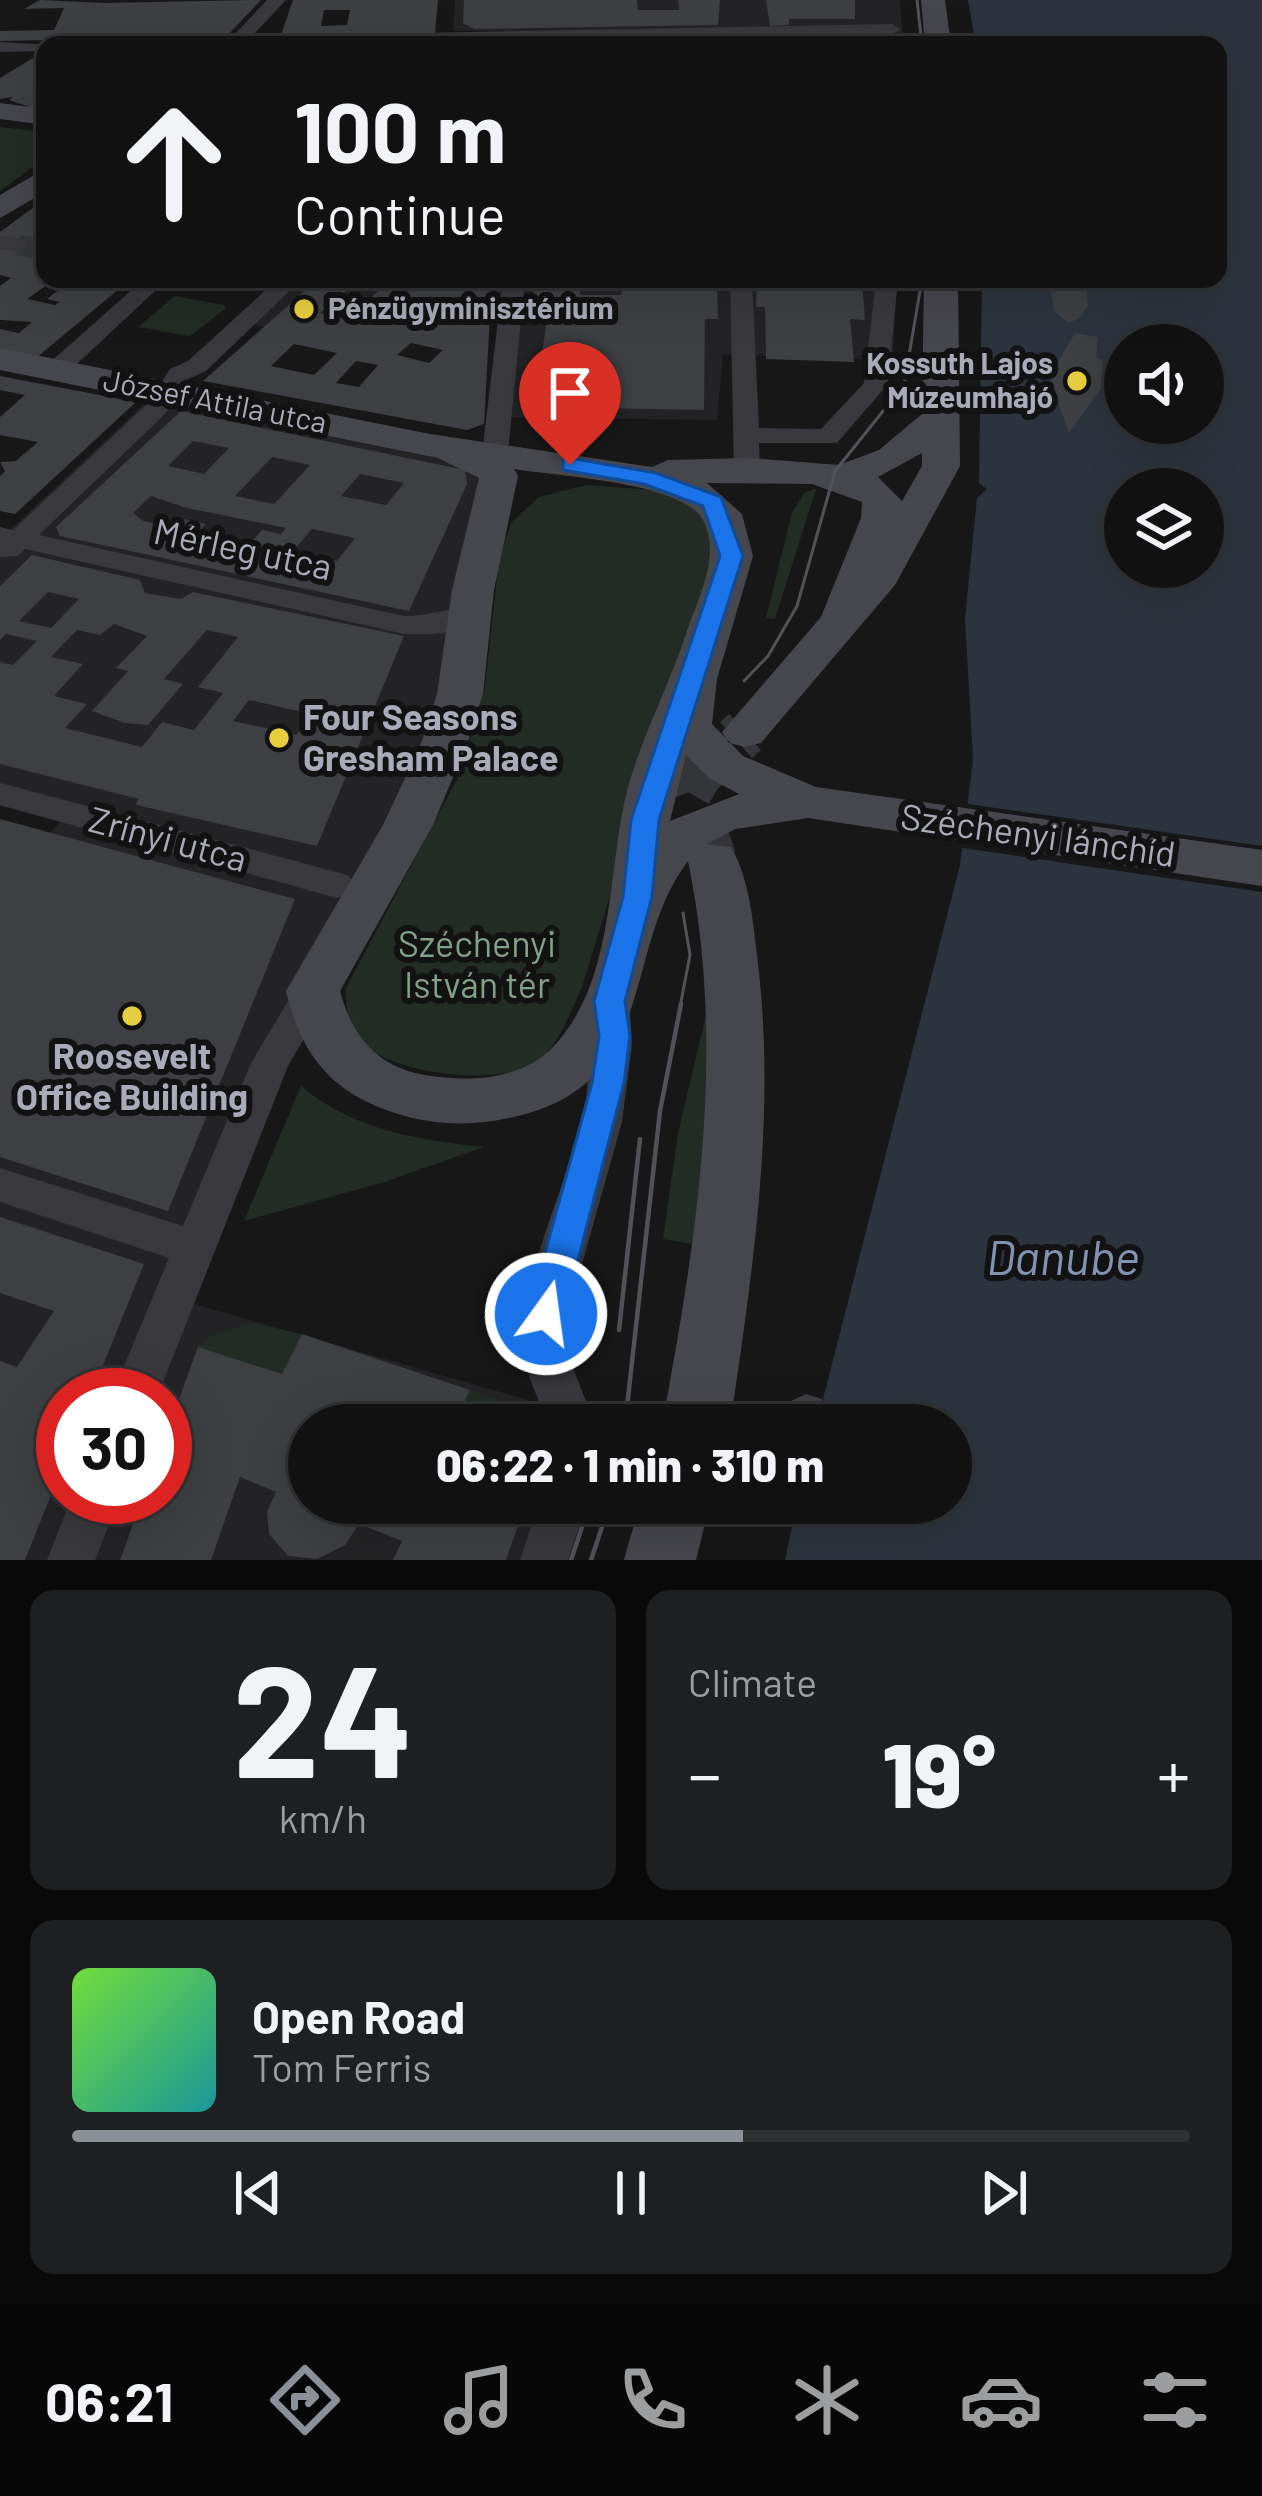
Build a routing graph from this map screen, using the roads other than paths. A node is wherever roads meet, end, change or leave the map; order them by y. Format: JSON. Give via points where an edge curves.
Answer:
{"nodes":[{"id":1,"x":277,"y":0,"type":"edge"},
{"id":2,"x":933,"y":0,"type":"edge"},
{"id":3,"x":746,"y":2,"type":"edge"},
{"id":4,"x":449,"y":26,"type":"junction"},
{"id":5,"x":892,"y":29,"type":"edge"},
{"id":6,"x":244,"y":36,"type":"edge"},
{"id":7,"x":419,"y":36,"type":"edge"},
{"id":8,"x":470,"y":36,"type":"edge"},
{"id":9,"x":634,"y":36,"type":"edge"},
{"id":10,"x":749,"y":36,"type":"edge"},
{"id":11,"x":781,"y":36,"type":"edge"},
{"id":12,"x":937,"y":36,"type":"edge"},
{"id":13,"x":36,"y":48,"type":"edge"},
{"id":14,"x":4,"y":58,"type":"edge"},
{"id":15,"x":0,"y":111,"type":"edge"},
{"id":16,"x":36,"y":116,"type":"edge"},
{"id":17,"x":36,"y":184,"type":"edge"},
{"id":18,"x":0,"y":209,"type":"edge"},
{"id":19,"x":147,"y":288,"type":"edge"},
{"id":20,"x":281,"y":288,"type":"edge"},
{"id":21,"x":514,"y":288,"type":"edge"},
{"id":22,"x":741,"y":288,"type":"edge"},
{"id":23,"x":886,"y":288,"type":"edge"},
{"id":24,"x":940,"y":288,"type":"edge"},
{"id":25,"x":0,"y":358,"type":"edge"},
{"id":26,"x":56,"y":370,"type":"junction"},
{"id":27,"x":176,"y":383,"type":"junction"},
{"id":28,"x":945,"y":414,"type":"junction"},
{"id":29,"x":430,"y":445,"type":"junction"},
{"id":30,"x":750,"y":452,"type":"junction"},
{"id":31,"x":495,"y":453,"type":"junction"},
{"id":32,"x":608,"y":471,"type":"junction"},
{"id":33,"x":825,"y":475,"type":"junction"},
{"id":34,"x":754,"y":514,"type":"junction"},
{"id":35,"x":489,"y":526,"type":"junction"},
{"id":36,"x":6,"y":544,"type":"edge"},
{"id":37,"x":732,"y":556,"type":"junction"},
{"id":38,"x":470,"y":615,"type":"junction"},
{"id":39,"x":838,"y":629,"type":"junction"},
{"id":40,"x":694,"y":679,"type":"junction"},
{"id":41,"x":0,"y":794,"type":"edge"},
{"id":42,"x":730,"y":794,"type":"junction"},
{"id":43,"x":1262,"y":868,"type":"edge"},
{"id":44,"x":337,"y":885,"type":"dead end"},
{"id":45,"x":638,"y":897,"type":"junction"},
{"id":46,"x":313,"y":991,"type":"junction"},
{"id":47,"x":609,"y":1001,"type":"junction"},
{"id":48,"x":0,"y":1185,"type":"edge"},
{"id":49,"x":192,"y":1247,"type":"junction"},
{"id":50,"x":145,"y":1368,"type":"edge"},
{"id":51,"x":564,"y":1404,"type":"edge"},
{"id":52,"x":699,"y":1404,"type":"edge"},
{"id":53,"x":85,"y":1524,"type":"edge"},
{"id":54,"x":556,"y":1524,"type":"edge"},
{"id":55,"x":669,"y":1524,"type":"edge"},
{"id":56,"x":71,"y":1560,"type":"edge"},
{"id":57,"x":544,"y":1560,"type":"edge"},
{"id":58,"x":660,"y":1560,"type":"edge"}],
"edges":[{"from":1,"to":6,"type":"street"},
{"from":2,"to":12,"type":"street"},
{"from":3,"to":10,"type":"street"},
{"from":4,"to":7,"type":"street"},
{"from":4,"to":8,"type":"street"},
{"from":4,"to":9,"type":"street"},
{"from":5,"to":11,"type":"street"},
{"from":13,"to":14,"type":"street"},
{"from":15,"to":16,"type":"street"},
{"from":17,"to":18,"type":"street"},
{"from":19,"to":26,"type":"street"},
{"from":20,"to":27,"type":"street"},
{"from":21,"to":31,"type":"street"},
{"from":22,"to":30,"type":"street"},
{"from":23,"to":30,"type":"street","via":[[876,384],[828,437]]},
{"from":24,"to":28,"type":"street"},
{"from":25,"to":26,"type":"street","name":"József Attila utca"},
{"from":26,"to":27,"type":"street","name":"József Attila utca"},
{"from":27,"to":29,"type":"street","name":"József Attila utca"},
{"from":27,"to":36,"type":"street"},
{"from":28,"to":33,"type":"street","via":[[893,458]]},
{"from":28,"to":39,"type":"street","via":[[941,466],[880,576]]},
{"from":29,"to":31,"type":"street"},
{"from":29,"to":35,"type":"street","via":[[495,469],[499,490]]},
{"from":30,"to":32,"type":"street","via":[[694,472]]},
{"from":30,"to":33,"type":"street"},
{"from":30,"to":34,"type":"street"},
{"from":31,"to":32,"type":"street"},
{"from":32,"to":35,"type":"street","via":[[529,491]]},
{"from":32,"to":37,"type":"street","via":[[713,502]]},
{"from":33,"to":34,"type":"street","via":[[774,490]]},
{"from":33,"to":39,"type":"street","via":[[870,485],[882,498]]},
{"from":34,"to":37,"type":"street"},
{"from":35,"to":38,"type":"street"},
{"from":36,"to":38,"type":"street","name":"Mérleg utca","via":[[404,625],[425,628]]},
{"from":37,"to":40,"type":"street"},
{"from":38,"to":46,"type":"street","via":[[460,694],[431,780]]},
{"from":39,"to":42,"type":"street"},
{"from":40,"to":42,"type":"street","via":[[689,724]]},
{"from":40,"to":45,"type":"street","via":[[672,724],[645,820]]},
{"from":41,"to":44,"type":"street","name":"Zrínyi utca"},
{"from":42,"to":43,"type":"street","name":"Széchenyi lánchíd"},
{"from":42,"to":45,"type":"street","name":"Széchenyi lánchíd","via":[[681,833]]},
{"from":42,"to":52,"type":"street","via":[[736,1062]]},
{"from":45,"to":47,"type":"street"},
{"from":46,"to":47,"type":"street","via":[[334,1051],[356,1072],[425,1099],[471,1102],[559,1079],[581,1060]]},
{"from":46,"to":49,"type":"street","via":[[270,1063]]},
{"from":47,"to":51,"type":"street","via":[[608,1083],[546,1314],[545,1352]]},
{"from":48,"to":49,"type":"street"},
{"from":49,"to":50,"type":"street"},
{"from":53,"to":56,"type":"street"},
{"from":54,"to":57,"type":"street"},
{"from":55,"to":58,"type":"street"}]}
